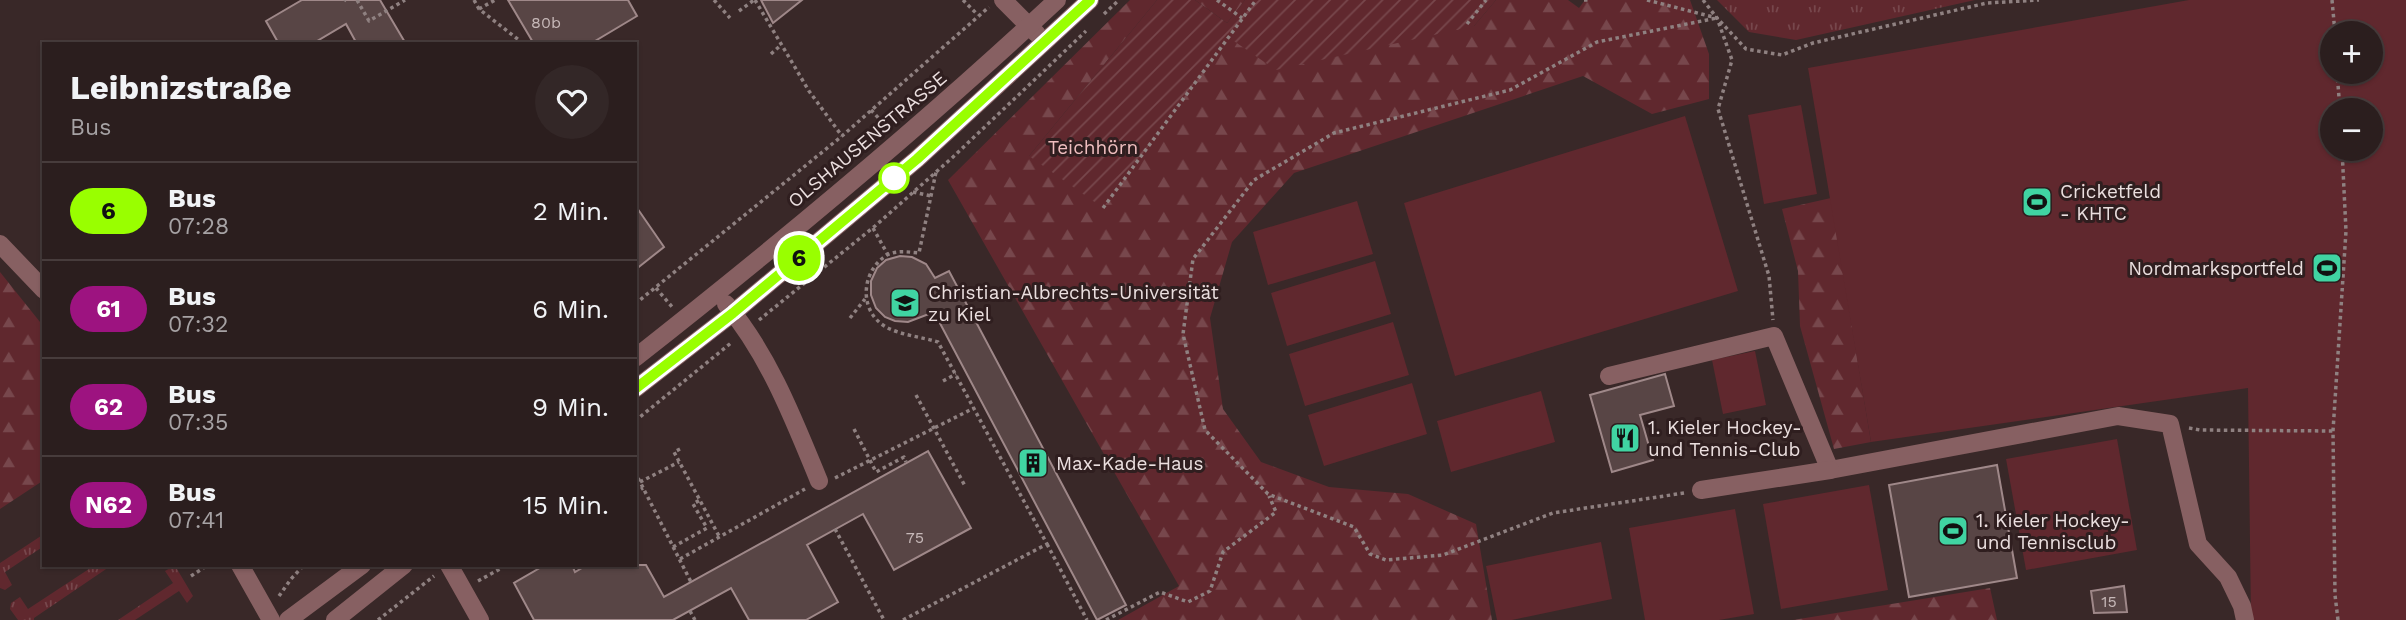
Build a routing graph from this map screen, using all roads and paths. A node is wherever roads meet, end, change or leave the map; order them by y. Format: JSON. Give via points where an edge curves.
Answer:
{"nodes":[{"id":1,"x":357,"y":0,"type":"edge"},
{"id":2,"x":405,"y":0,"type":"edge"},
{"id":3,"x":474,"y":0,"type":"edge"},
{"id":4,"x":495,"y":0,"type":"edge"},
{"id":5,"x":714,"y":0,"type":"edge"},
{"id":6,"x":754,"y":0,"type":"edge"},
{"id":7,"x":963,"y":0,"type":"edge"},
{"id":8,"x":1003,"y":0,"type":"edge"},
{"id":9,"x":1057,"y":0,"type":"edge"},
{"id":10,"x":1090,"y":0,"type":"edge"},
{"id":11,"x":1217,"y":0,"type":"edge"},
{"id":12,"x":1256,"y":0,"type":"edge"},
{"id":13,"x":1486,"y":0,"type":"edge"},
{"id":14,"x":1647,"y":0,"type":"edge"},
{"id":15,"x":1703,"y":0,"type":"edge"},
{"id":16,"x":2039,"y":0,"type":"edge"},
{"id":17,"x":2332,"y":0,"type":"edge"},
{"id":18,"x":479,"y":9,"type":"junction"},
{"id":19,"x":739,"y":11,"type":"dead end"},
{"id":20,"x":985,"y":13,"type":"dead end"},
{"id":21,"x":978,"y":15,"type":"junction"},
{"id":22,"x":730,"y":18,"type":"dead end"},
{"id":23,"x":1242,"y":18,"type":"junction"},
{"id":24,"x":1717,"y":18,"type":"junction"},
{"id":25,"x":2333,"y":21,"type":"edge"},
{"id":26,"x":1467,"y":24,"type":"dead end"},
{"id":27,"x":1029,"y":26,"type":"junction"},
{"id":28,"x":1044,"y":41,"type":"junction"},
{"id":29,"x":520,"y":42,"type":"edge"},
{"id":30,"x":781,"y":45,"type":"junction"},
{"id":31,"x":771,"y":54,"type":"dead end"},
{"id":32,"x":872,"y":110,"type":"junction"},
{"id":33,"x":885,"y":125,"type":"dead end"},
{"id":34,"x":842,"y":136,"type":"junction"},
{"id":35,"x":2343,"y":161,"type":"edge"},
{"id":36,"x":936,"y":172,"type":"dead end"},
{"id":37,"x":913,"y":192,"type":"dead end"},
{"id":38,"x":931,"y":196,"type":"junction"},
{"id":39,"x":1103,"y":208,"type":"dead end"},
{"id":40,"x":873,"y":228,"type":"dead end"},
{"id":41,"x":0,"y":244,"type":"edge"},
{"id":42,"x":888,"y":255,"type":"junction"},
{"id":43,"x":42,"y":288,"type":"edge"},
{"id":44,"x":656,"y":288,"type":"junction"},
{"id":45,"x":716,"y":293,"type":"junction"},
{"id":46,"x":866,"y":299,"type":"junction"},
{"id":47,"x":637,"y":302,"type":"edge"},
{"id":48,"x":671,"y":305,"type":"dead end"},
{"id":49,"x":733,"y":313,"type":"junction"},
{"id":50,"x":850,"y":318,"type":"dead end"},
{"id":51,"x":1774,"y":336,"type":"junction"},
{"id":52,"x":637,"y":356,"type":"edge"},
{"id":53,"x":956,"y":374,"type":"junction"},
{"id":54,"x":1609,"y":376,"type":"dead end"},
{"id":55,"x":943,"y":381,"type":"dead end"},
{"id":56,"x":637,"y":387,"type":"edge"},
{"id":57,"x":916,"y":395,"type":"dead end"},
{"id":58,"x":974,"y":408,"type":"junction"},
{"id":59,"x":2170,"y":424,"type":"junction"},
{"id":60,"x":935,"y":428,"type":"junction"},
{"id":61,"x":854,"y":429,"type":"dead end"},
{"id":62,"x":2333,"y":431,"type":"junction"},
{"id":63,"x":680,"y":449,"type":"dead end"},
{"id":64,"x":870,"y":460,"type":"junction"},
{"id":65,"x":679,"y":461,"type":"junction"},
{"id":66,"x":906,"y":463,"type":"dead end"},
{"id":67,"x":1830,"y":470,"type":"junction"},
{"id":68,"x":637,"y":476,"type":"edge"},
{"id":69,"x":819,"y":481,"type":"junction"},
{"id":70,"x":640,"y":482,"type":"junction"},
{"id":71,"x":965,"y":486,"type":"dead end"},
{"id":72,"x":643,"y":488,"type":"junction"},
{"id":73,"x":1701,"y":490,"type":"joint"},
{"id":74,"x":637,"y":492,"type":"edge"},
{"id":75,"x":1268,"y":494,"type":"junction"},
{"id":76,"x":700,"y":500,"type":"junction"},
{"id":77,"x":835,"y":529,"type":"dead end"},
{"id":78,"x":719,"y":536,"type":"junction"},
{"id":79,"x":1047,"y":544,"type":"junction"},
{"id":80,"x":673,"y":547,"type":"junction"},
{"id":81,"x":680,"y":559,"type":"junction"},
{"id":82,"x":205,"y":567,"type":"edge"},
{"id":83,"x":241,"y":567,"type":"edge"},
{"id":84,"x":302,"y":567,"type":"edge"},
{"id":85,"x":359,"y":567,"type":"edge"},
{"id":86,"x":401,"y":567,"type":"edge"},
{"id":87,"x":503,"y":567,"type":"edge"},
{"id":88,"x":443,"y":569,"type":"edge"},
{"id":89,"x":191,"y":576,"type":"dead end"},
{"id":90,"x":691,"y":582,"type":"dead end"},
{"id":91,"x":463,"y":590,"type":"junction"},
{"id":92,"x":690,"y":611,"type":"dead end"},
{"id":93,"x":269,"y":617,"type":"edge"},
{"id":94,"x":288,"y":620,"type":"edge"},
{"id":95,"x":335,"y":620,"type":"edge"},
{"id":96,"x":377,"y":620,"type":"edge"},
{"id":97,"x":480,"y":620,"type":"edge"},
{"id":98,"x":695,"y":620,"type":"edge"},
{"id":99,"x":884,"y":620,"type":"edge"},
{"id":100,"x":903,"y":620,"type":"edge"},
{"id":101,"x":1087,"y":620,"type":"edge"},
{"id":102,"x":1106,"y":620,"type":"edge"},
{"id":103,"x":2245,"y":620,"type":"edge"},
{"id":104,"x":2338,"y":620,"type":"edge"}],
"edges":[{"from":1,"to":2,"type":"path","via":[[369,21]]},
{"from":3,"to":18,"type":"path"},
{"from":4,"to":18,"type":"path"},
{"from":5,"to":22,"type":"path"},
{"from":6,"to":19,"type":"path"},
{"from":6,"to":30,"type":"path"},
{"from":7,"to":21,"type":"path"},
{"from":8,"to":27,"type":"street"},
{"from":9,"to":27,"type":"street","name":"OLSHAUSENSTRASSE"},
{"from":10,"to":28,"type":"street"},
{"from":11,"to":23,"type":"path"},
{"from":12,"to":23,"type":"path"},
{"from":13,"to":26,"type":"path"},
{"from":14,"to":24,"type":"path"},
{"from":15,"to":24,"type":"path"},
{"from":16,"to":24,"type":"path","via":[[1987,3],[1813,43],[1782,55],[1746,49]]},
{"from":17,"to":25,"type":"path"},
{"from":18,"to":29,"type":"path"},
{"from":20,"to":21,"type":"path"},
{"from":21,"to":32,"type":"path"},
{"from":23,"to":39,"type":"path"},
{"from":24,"to":51,"type":"path","via":[[1732,60],[1718,109],[1769,276]]},
{"from":24,"to":75,"type":"path","via":[[1597,42],[1510,90],[1334,133],[1254,180],[1194,259],[1183,334],[1205,430]]},
{"from":27,"to":28,"type":"street"},
{"from":27,"to":45,"type":"street","name":"OLSHAUSENSTRASSE","via":[[921,124]]},
{"from":28,"to":49,"type":"street","via":[[917,159]]},
{"from":30,"to":31,"type":"path"},
{"from":30,"to":34,"type":"path"},
{"from":32,"to":33,"type":"path"},
{"from":32,"to":34,"type":"path"},
{"from":34,"to":44,"type":"path"},
{"from":35,"to":62,"type":"path","via":[[2346,231]]},
{"from":36,"to":38,"type":"path"},
{"from":37,"to":38,"type":"path"},
{"from":38,"to":42,"type":"path","via":[[919,253]]},
{"from":40,"to":42,"type":"path"},
{"from":41,"to":43,"type":"street"},
{"from":42,"to":46,"type":"path","via":[[867,279]]},
{"from":44,"to":47,"type":"path"},
{"from":44,"to":48,"type":"path"},
{"from":45,"to":49,"type":"street"},
{"from":45,"to":52,"type":"street","name":"OLSHAUSENSTRASSE"},
{"from":46,"to":50,"type":"path"},
{"from":46,"to":53,"type":"path","via":[[873,316],[886,327],[938,342]]},
{"from":49,"to":56,"type":"street"},
{"from":49,"to":69,"type":"street","via":[[747,330],[789,410]]},
{"from":51,"to":54,"type":"street"},
{"from":51,"to":67,"type":"street"},
{"from":53,"to":55,"type":"path"},
{"from":53,"to":58,"type":"path"},
{"from":57,"to":60,"type":"path"},
{"from":58,"to":60,"type":"path"},
{"from":58,"to":79,"type":"path"},
{"from":59,"to":62,"type":"path","via":[[2200,430]]},
{"from":59,"to":67,"type":"street","via":[[2118,416]]},
{"from":59,"to":103,"type":"street","via":[[2198,544],[2228,577]]},
{"from":60,"to":64,"type":"path"},
{"from":60,"to":71,"type":"path"},
{"from":61,"to":64,"type":"path"},
{"from":62,"to":104,"type":"path"},
{"from":63,"to":65,"type":"path","via":[[674,452]]},
{"from":64,"to":66,"type":"path","via":[[876,472],[904,457]]},
{"from":64,"to":69,"type":"path","via":[[831,480]]},
{"from":65,"to":70,"type":"path"},
{"from":65,"to":76,"type":"path"},
{"from":67,"to":73,"type":"street"},
{"from":68,"to":70,"type":"path"},
{"from":69,"to":78,"type":"path"},
{"from":70,"to":72,"type":"path"},
{"from":72,"to":74,"type":"path"},
{"from":72,"to":80,"type":"path"},
{"from":73,"to":75,"type":"path","via":[[1553,513],[1443,555],[1386,560],[1370,554],[1354,527]]},
{"from":75,"to":102,"type":"path","via":[[1276,512],[1223,552],[1210,592],[1188,602],[1160,592]]},
{"from":76,"to":78,"type":"path"},
{"from":76,"to":80,"type":"path","via":[[693,504],[707,528]]},
{"from":77,"to":99,"type":"path"},
{"from":78,"to":81,"type":"path"},
{"from":79,"to":100,"type":"path"},
{"from":79,"to":101,"type":"path"},
{"from":80,"to":81,"type":"path"},
{"from":81,"to":90,"type":"path"},
{"from":82,"to":89,"type":"path"},
{"from":83,"to":93,"type":"street"},
{"from":84,"to":93,"type":"path"},
{"from":85,"to":94,"type":"street"},
{"from":86,"to":95,"type":"street"},
{"from":87,"to":91,"type":"path"},
{"from":88,"to":91,"type":"street"},
{"from":88,"to":96,"type":"path"},
{"from":91,"to":97,"type":"street"},
{"from":92,"to":98,"type":"path"}]}
